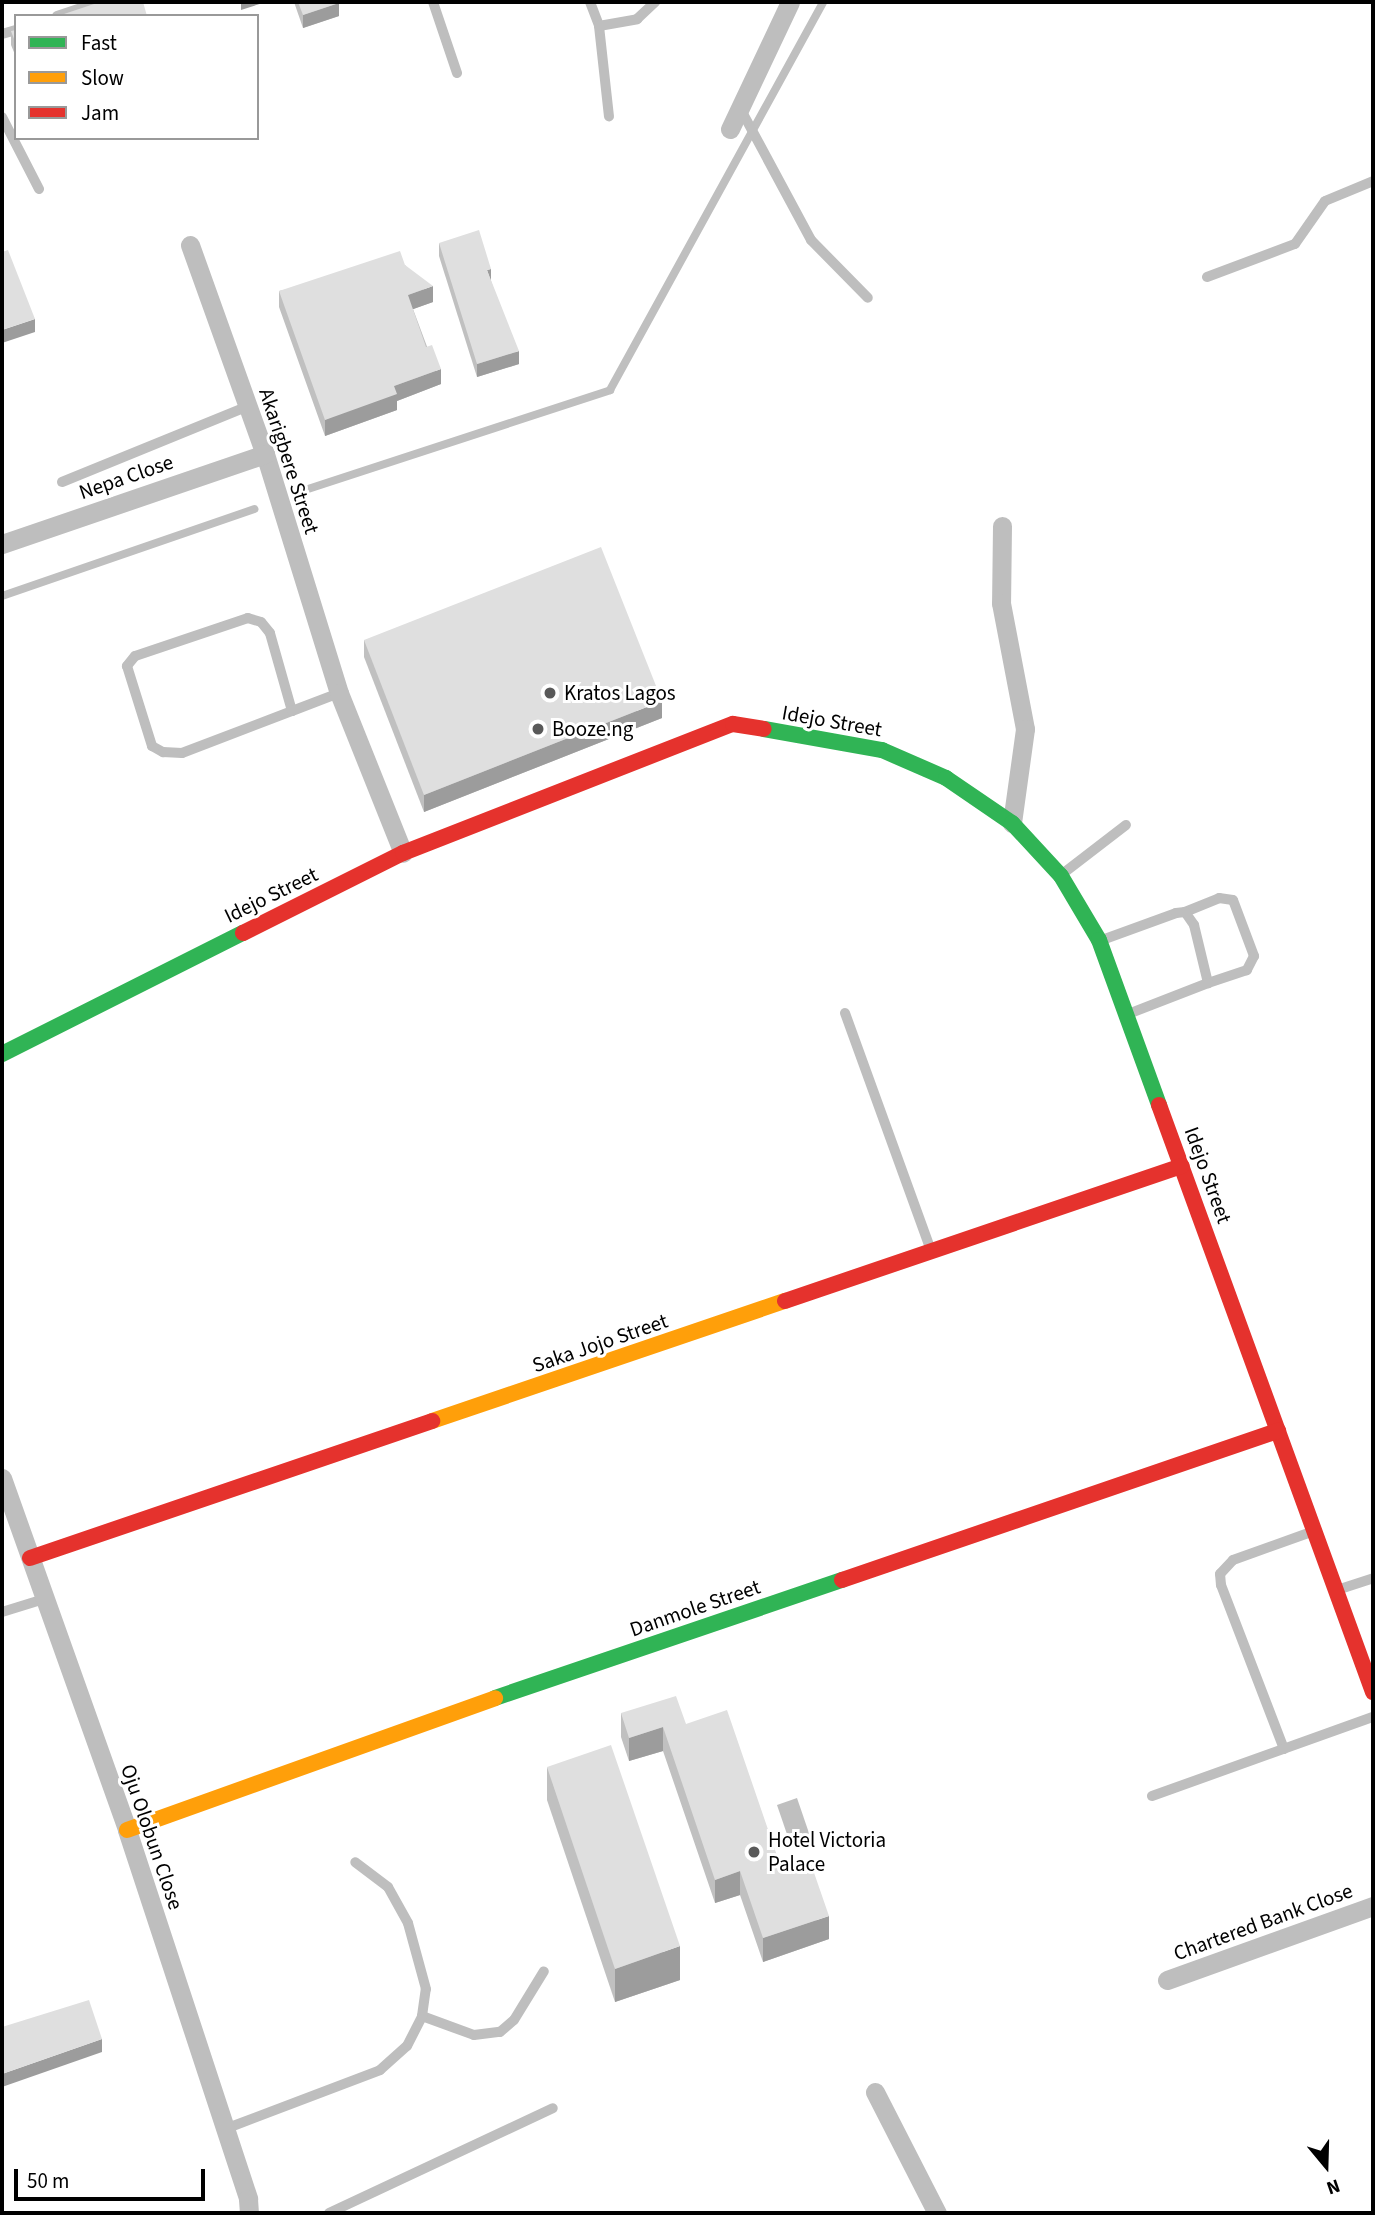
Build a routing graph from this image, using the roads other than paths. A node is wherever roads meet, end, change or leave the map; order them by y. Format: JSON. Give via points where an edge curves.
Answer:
{"nodes":[{"id":1,"x":99,"y":2,"type":"edge"},
{"id":2,"x":433,"y":2,"type":"edge"},
{"id":3,"x":590,"y":2,"type":"edge"},
{"id":4,"x":655,"y":2,"type":"edge"},
{"id":5,"x":790,"y":2,"type":"edge"},
{"id":6,"x":63,"y":14,"type":"edge"},
{"id":7,"x":598,"y":26,"type":"junction"},
{"id":8,"x":457,"y":73,"type":"dead end"},
{"id":9,"x":740,"y":108,"type":"junction"},
{"id":10,"x":609,"y":116,"type":"dead end"},
{"id":11,"x":2,"y":117,"type":"edge"},
{"id":12,"x":730,"y":130,"type":"dead end"},
{"id":13,"x":1373,"y":181,"type":"edge"},
{"id":14,"x":39,"y":189,"type":"dead end"},
{"id":15,"x":190,"y":245,"type":"dead end"},
{"id":16,"x":1207,"y":277,"type":"dead end"},
{"id":17,"x":868,"y":298,"type":"dead end"},
{"id":18,"x":248,"y":407,"type":"junction"},
{"id":19,"x":265,"y":454,"type":"junction"},
{"id":20,"x":62,"y":482,"type":"dead end"},
{"id":21,"x":1002,"y":526,"type":"dead end"},
{"id":22,"x":2,"y":544,"type":"edge"},
{"id":23,"x":339,"y":693,"type":"junction"},
{"id":24,"x":292,"y":711,"type":"junction"},
{"id":25,"x":1012,"y":823,"type":"junction"},
{"id":26,"x":1126,"y":825,"type":"dead end"},
{"id":27,"x":402,"y":853,"type":"junction"},
{"id":28,"x":1061,"y":876,"type":"junction"},
{"id":29,"x":1185,"y":912,"type":"junction"},
{"id":30,"x":1099,"y":940,"type":"junction"},
{"id":31,"x":1208,"y":983,"type":"junction"},
{"id":32,"x":845,"y":1013,"type":"dead end"},
{"id":33,"x":1127,"y":1014,"type":"junction"},
{"id":34,"x":6,"y":1047,"type":"edge"},
{"id":35,"x":1182,"y":1166,"type":"junction"},
{"id":36,"x":932,"y":1252,"type":"junction"},
{"id":37,"x":1278,"y":1431,"type":"junction"},
{"id":38,"x":2,"y":1478,"type":"edge"},
{"id":39,"x":1315,"y":1531,"type":"junction"},
{"id":40,"x":30,"y":1558,"type":"junction"},
{"id":41,"x":1373,"y":1578,"type":"edge"},
{"id":42,"x":1336,"y":1590,"type":"junction"},
{"id":43,"x":44,"y":1599,"type":"junction"},
{"id":44,"x":2,"y":1612,"type":"edge"},
{"id":45,"x":1373,"y":1692,"type":"edge"},
{"id":46,"x":1373,"y":1717,"type":"edge"},
{"id":47,"x":1284,"y":1749,"type":"junction"},
{"id":48,"x":1152,"y":1796,"type":"dead end"},
{"id":49,"x":127,"y":1830,"type":"junction"},
{"id":50,"x":355,"y":1862,"type":"dead end"},
{"id":51,"x":1373,"y":1906,"type":"edge"},
{"id":52,"x":544,"y":1971,"type":"dead end"},
{"id":53,"x":1167,"y":1980,"type":"dead end"},
{"id":54,"x":422,"y":2016,"type":"junction"},
{"id":55,"x":875,"y":2092,"type":"dead end"},
{"id":56,"x":553,"y":2108,"type":"dead end"},
{"id":57,"x":225,"y":2129,"type":"junction"},
{"id":58,"x":248,"y":2213,"type":"edge"},
{"id":59,"x":329,"y":2213,"type":"edge"},
{"id":60,"x":937,"y":2213,"type":"edge"}],
"edges":[{"from":1,"to":6,"type":"lane"},
{"from":2,"to":8,"type":"lane"},
{"from":3,"to":7,"type":"lane"},
{"from":4,"to":7,"type":"lane","via":[[637,19]]},
{"from":5,"to":9,"type":"street"},
{"from":7,"to":10,"type":"lane"},
{"from":9,"to":12,"type":"street"},
{"from":9,"to":17,"type":"lane","via":[[811,240]]},
{"from":11,"to":14,"type":"lane"},
{"from":13,"to":16,"type":"lane","via":[[1325,201],[1296,244]]},
{"from":15,"to":18,"type":"street","name":"Akarigbere Street"},
{"from":18,"to":19,"type":"street","name":"Akarigbere Street"},
{"from":18,"to":20,"type":"lane"},
{"from":19,"to":22,"type":"street","name":"Nepa Close"},
{"from":19,"to":23,"type":"street","name":"Akarigbere Street"},
{"from":21,"to":25,"type":"street","via":[[1001,603],[1025,729]]},
{"from":23,"to":24,"type":"lane"},
{"from":23,"to":27,"type":"street","name":"Akarigbere Street"},
{"from":24,"to":24,"type":"lane","via":[[182,753],[163,752],[152,746],[127,666],[135,656],[247,618],[261,622],[270,633]]},
{"from":25,"to":27,"type":"street","name":"Idejo Street","via":[[946,778],[882,750],[733,724]]},
{"from":25,"to":28,"type":"street","name":"Idejo Street"},
{"from":26,"to":28,"type":"lane"},
{"from":27,"to":34,"type":"street","name":"Idejo Street"},
{"from":28,"to":30,"type":"street","name":"Idejo Street"},
{"from":29,"to":30,"type":"lane"},
{"from":29,"to":31,"type":"lane","via":[[1194,925]]},
{"from":29,"to":31,"type":"lane","via":[[1219,898],[1233,900],[1254,956],[1247,970]]},
{"from":30,"to":33,"type":"street","name":"Idejo Street"},
{"from":31,"to":33,"type":"lane"},
{"from":32,"to":36,"type":"lane"},
{"from":33,"to":35,"type":"street","name":"Idejo Street"},
{"from":35,"to":36,"type":"street","name":"Saka Jojo Street"},
{"from":35,"to":37,"type":"street","name":"Idejo Street"},
{"from":36,"to":40,"type":"street","name":"Saka Jojo Street"},
{"from":37,"to":39,"type":"street","name":"Idejo Street"},
{"from":37,"to":49,"type":"street","name":"Danmole Street","via":[[502,1696]]},
{"from":38,"to":40,"type":"street","name":"Oju Olobun Close"},
{"from":39,"to":42,"type":"street","name":"Idejo Street"},
{"from":39,"to":47,"type":"lane","via":[[1233,1560],[1220,1574],[1220,1585]]},
{"from":40,"to":43,"type":"street","name":"Oju Olobun Close"},
{"from":41,"to":42,"type":"lane"},
{"from":42,"to":45,"type":"street","name":"Idejo Street"},
{"from":43,"to":44,"type":"lane"},
{"from":43,"to":49,"type":"street","name":"Oju Olobun Close"},
{"from":46,"to":47,"type":"lane"},
{"from":47,"to":48,"type":"lane"},
{"from":49,"to":57,"type":"street","name":"Oju Olobun Close"},
{"from":50,"to":54,"type":"lane","via":[[388,1887],[408,1923],[426,1989]]},
{"from":51,"to":53,"type":"street","name":"Chartered Bank Close"},
{"from":52,"to":54,"type":"lane","via":[[514,2020],[500,2032],[474,2035]]},
{"from":54,"to":57,"type":"lane","via":[[401,2053],[380,2070]]},
{"from":55,"to":60,"type":"street"},
{"from":56,"to":59,"type":"lane"},
{"from":57,"to":58,"type":"street","name":"Oju Olobun Close"}]}
